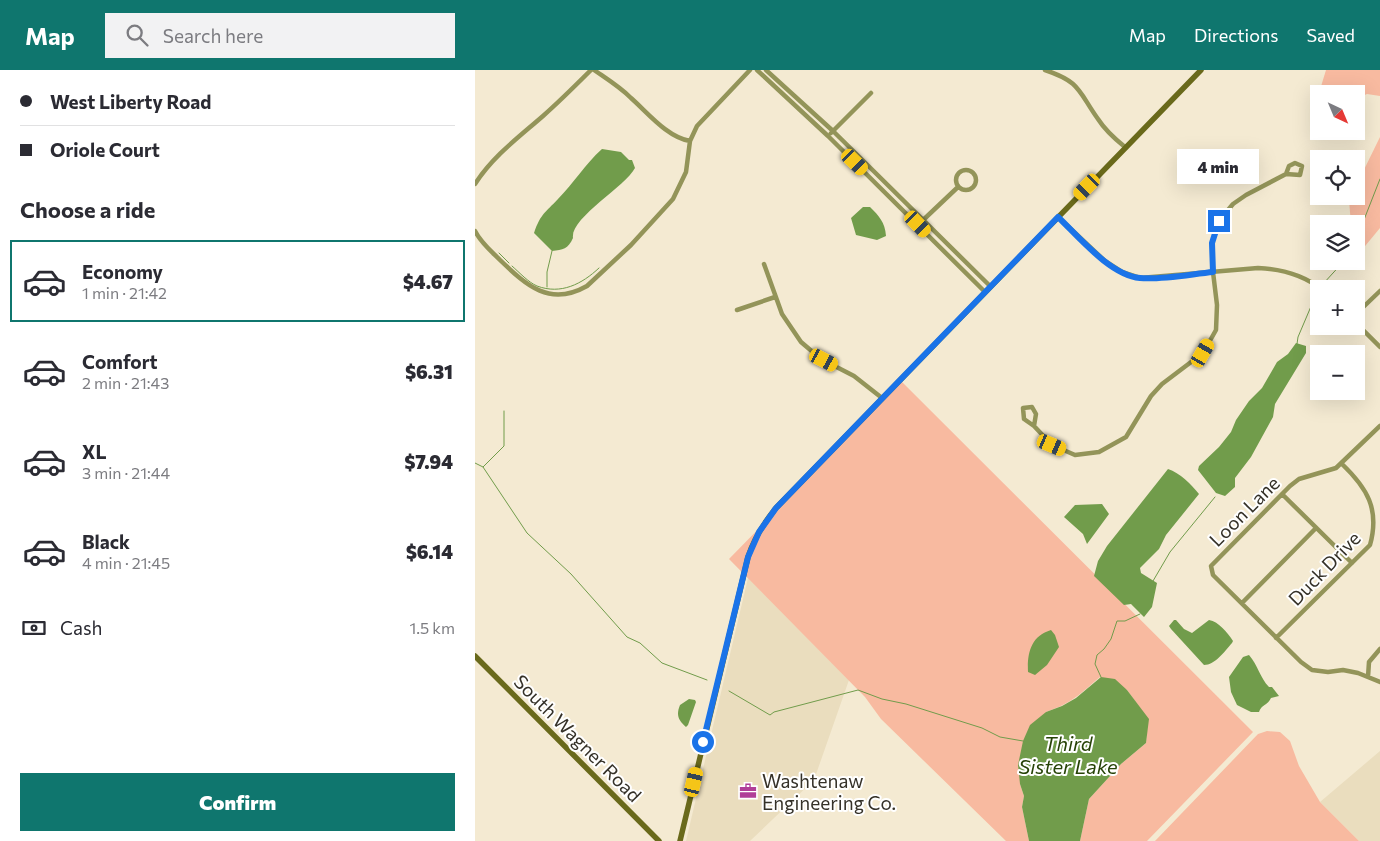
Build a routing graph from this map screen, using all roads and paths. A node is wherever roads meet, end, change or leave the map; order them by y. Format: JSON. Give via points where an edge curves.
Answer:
{"nodes":[{"id":1,"x":592,"y":70,"type":"edge"},
{"id":2,"x":750,"y":70,"type":"edge"},
{"id":3,"x":757,"y":70,"type":"edge"},
{"id":4,"x":766,"y":70,"type":"edge"},
{"id":5,"x":1045,"y":70,"type":"edge"},
{"id":6,"x":1201,"y":70,"type":"edge"},
{"id":7,"x":871,"y":93,"type":"dead end"},
{"id":8,"x":833,"y":131,"type":"junction"},
{"id":9,"x":828,"y":136,"type":"junction"},
{"id":10,"x":690,"y":141,"type":"junction"},
{"id":11,"x":1125,"y":147,"type":"junction"},
{"id":12,"x":1286,"y":174,"type":"junction"},
{"id":13,"x":475,"y":184,"type":"edge"},
{"id":14,"x":958,"y":187,"type":"junction"},
{"id":15,"x":1058,"y":217,"type":"junction"},
{"id":16,"x":923,"y":220,"type":"junction"},
{"id":17,"x":918,"y":224,"type":"junction"},
{"id":18,"x":475,"y":231,"type":"edge"},
{"id":19,"x":763,"y":264,"type":"dead end"},
{"id":20,"x":1213,"y":272,"type":"junction"},
{"id":21,"x":1310,"y":283,"type":"edge"},
{"id":22,"x":990,"y":286,"type":"junction"},
{"id":23,"x":1380,"y":291,"type":"edge"},
{"id":24,"x":985,"y":292,"type":"junction"},
{"id":25,"x":775,"y":297,"type":"junction"},
{"id":26,"x":1365,"y":305,"type":"edge"},
{"id":27,"x":737,"y":310,"type":"dead end"},
{"id":28,"x":1365,"y":332,"type":"edge"},
{"id":29,"x":1380,"y":347,"type":"edge"},
{"id":30,"x":882,"y":398,"type":"junction"},
{"id":31,"x":1034,"y":426,"type":"dead end"},
{"id":32,"x":1380,"y":426,"type":"edge"},
{"id":33,"x":1342,"y":464,"type":"junction"},
{"id":34,"x":1282,"y":494,"type":"junction"},
{"id":35,"x":1377,"y":507,"type":"dead end"},
{"id":36,"x":1379,"y":514,"type":"edge"},
{"id":37,"x":1317,"y":528,"type":"junction"},
{"id":38,"x":1351,"y":563,"type":"junction"},
{"id":39,"x":1242,"y":603,"type":"junction"},
{"id":40,"x":1276,"y":638,"type":"junction"},
{"id":41,"x":1380,"y":649,"type":"edge"},
{"id":42,"x":475,"y":656,"type":"edge"},
{"id":43,"x":1368,"y":677,"type":"junction"},
{"id":44,"x":1380,"y":682,"type":"edge"},
{"id":45,"x":659,"y":841,"type":"edge"},
{"id":46,"x":680,"y":841,"type":"edge"}],
"edges":[{"from":1,"to":10,"type":"street","via":[[626,93],[657,122],[678,137]]},
{"from":1,"to":13,"type":"street","via":[[510,143]]},
{"from":2,"to":10,"type":"street","via":[[702,120]]},
{"from":3,"to":9,"type":"street"},
{"from":4,"to":8,"type":"street"},
{"from":5,"to":11,"type":"street","via":[[1074,83],[1099,120]]},
{"from":6,"to":11,"type":"main road"},
{"from":7,"to":8,"type":"street"},
{"from":8,"to":9,"type":"street"},
{"from":8,"to":16,"type":"street"},
{"from":9,"to":17,"type":"street"},
{"from":10,"to":18,"type":"street","via":[[686,172],[673,199],[595,280],[580,290],[555,294],[535,289],[521,280]]},
{"from":11,"to":15,"type":"main road"},
{"from":12,"to":12,"type":"street","via":[[1300,175],[1302,166],[1295,163],[1289,166]]},
{"from":12,"to":20,"type":"street","via":[[1233,204],[1219,221],[1212,243]]},
{"from":14,"to":14,"type":"street","via":[[973,188],[977,184],[976,176],[961,171],[956,177]]},
{"from":14,"to":16,"type":"street"},
{"from":15,"to":20,"type":"street","via":[[1105,261],[1122,272],[1140,278]]},
{"from":15,"to":22,"type":"main road"},
{"from":16,"to":17,"type":"street"},
{"from":16,"to":22,"type":"street"},
{"from":17,"to":24,"type":"street"},
{"from":19,"to":25,"type":"street"},
{"from":20,"to":21,"type":"street","via":[[1273,269],[1297,275]]},
{"from":20,"to":31,"type":"street","via":[[1217,330],[1203,353],[1151,396],[1125,437],[1099,452],[1075,455],[1052,445]]},
{"from":22,"to":24,"type":"main road"},
{"from":23,"to":26,"type":"street"},
{"from":24,"to":30,"type":"main road"},
{"from":25,"to":27,"type":"street"},
{"from":25,"to":30,"type":"street","via":[[785,319],[804,344]]},
{"from":28,"to":29,"type":"street"},
{"from":30,"to":46,"type":"main road","via":[[776,508],[754,540]]},
{"from":32,"to":33,"type":"street","name":"Loon Lane"},
{"from":33,"to":34,"type":"street","name":"Loon Lane","via":[[1299,479]]},
{"from":33,"to":35,"type":"street","via":[[1368,490]]},
{"from":34,"to":37,"type":"street"},
{"from":34,"to":39,"type":"street","name":"Loon Lane","via":[[1211,566],[1213,575]]},
{"from":36,"to":38,"type":"street","name":"Duck Drive","via":[[1373,540]]},
{"from":37,"to":38,"type":"street"},
{"from":37,"to":39,"type":"street"},
{"from":38,"to":40,"type":"street","name":"Duck Drive"},
{"from":39,"to":40,"type":"street"},
{"from":40,"to":43,"type":"street","via":[[1312,670],[1343,670]]},
{"from":41,"to":43,"type":"street","via":[[1369,662]]},
{"from":42,"to":45,"type":"main road","name":"South Wagner Road"},
{"from":43,"to":44,"type":"street"}]}
